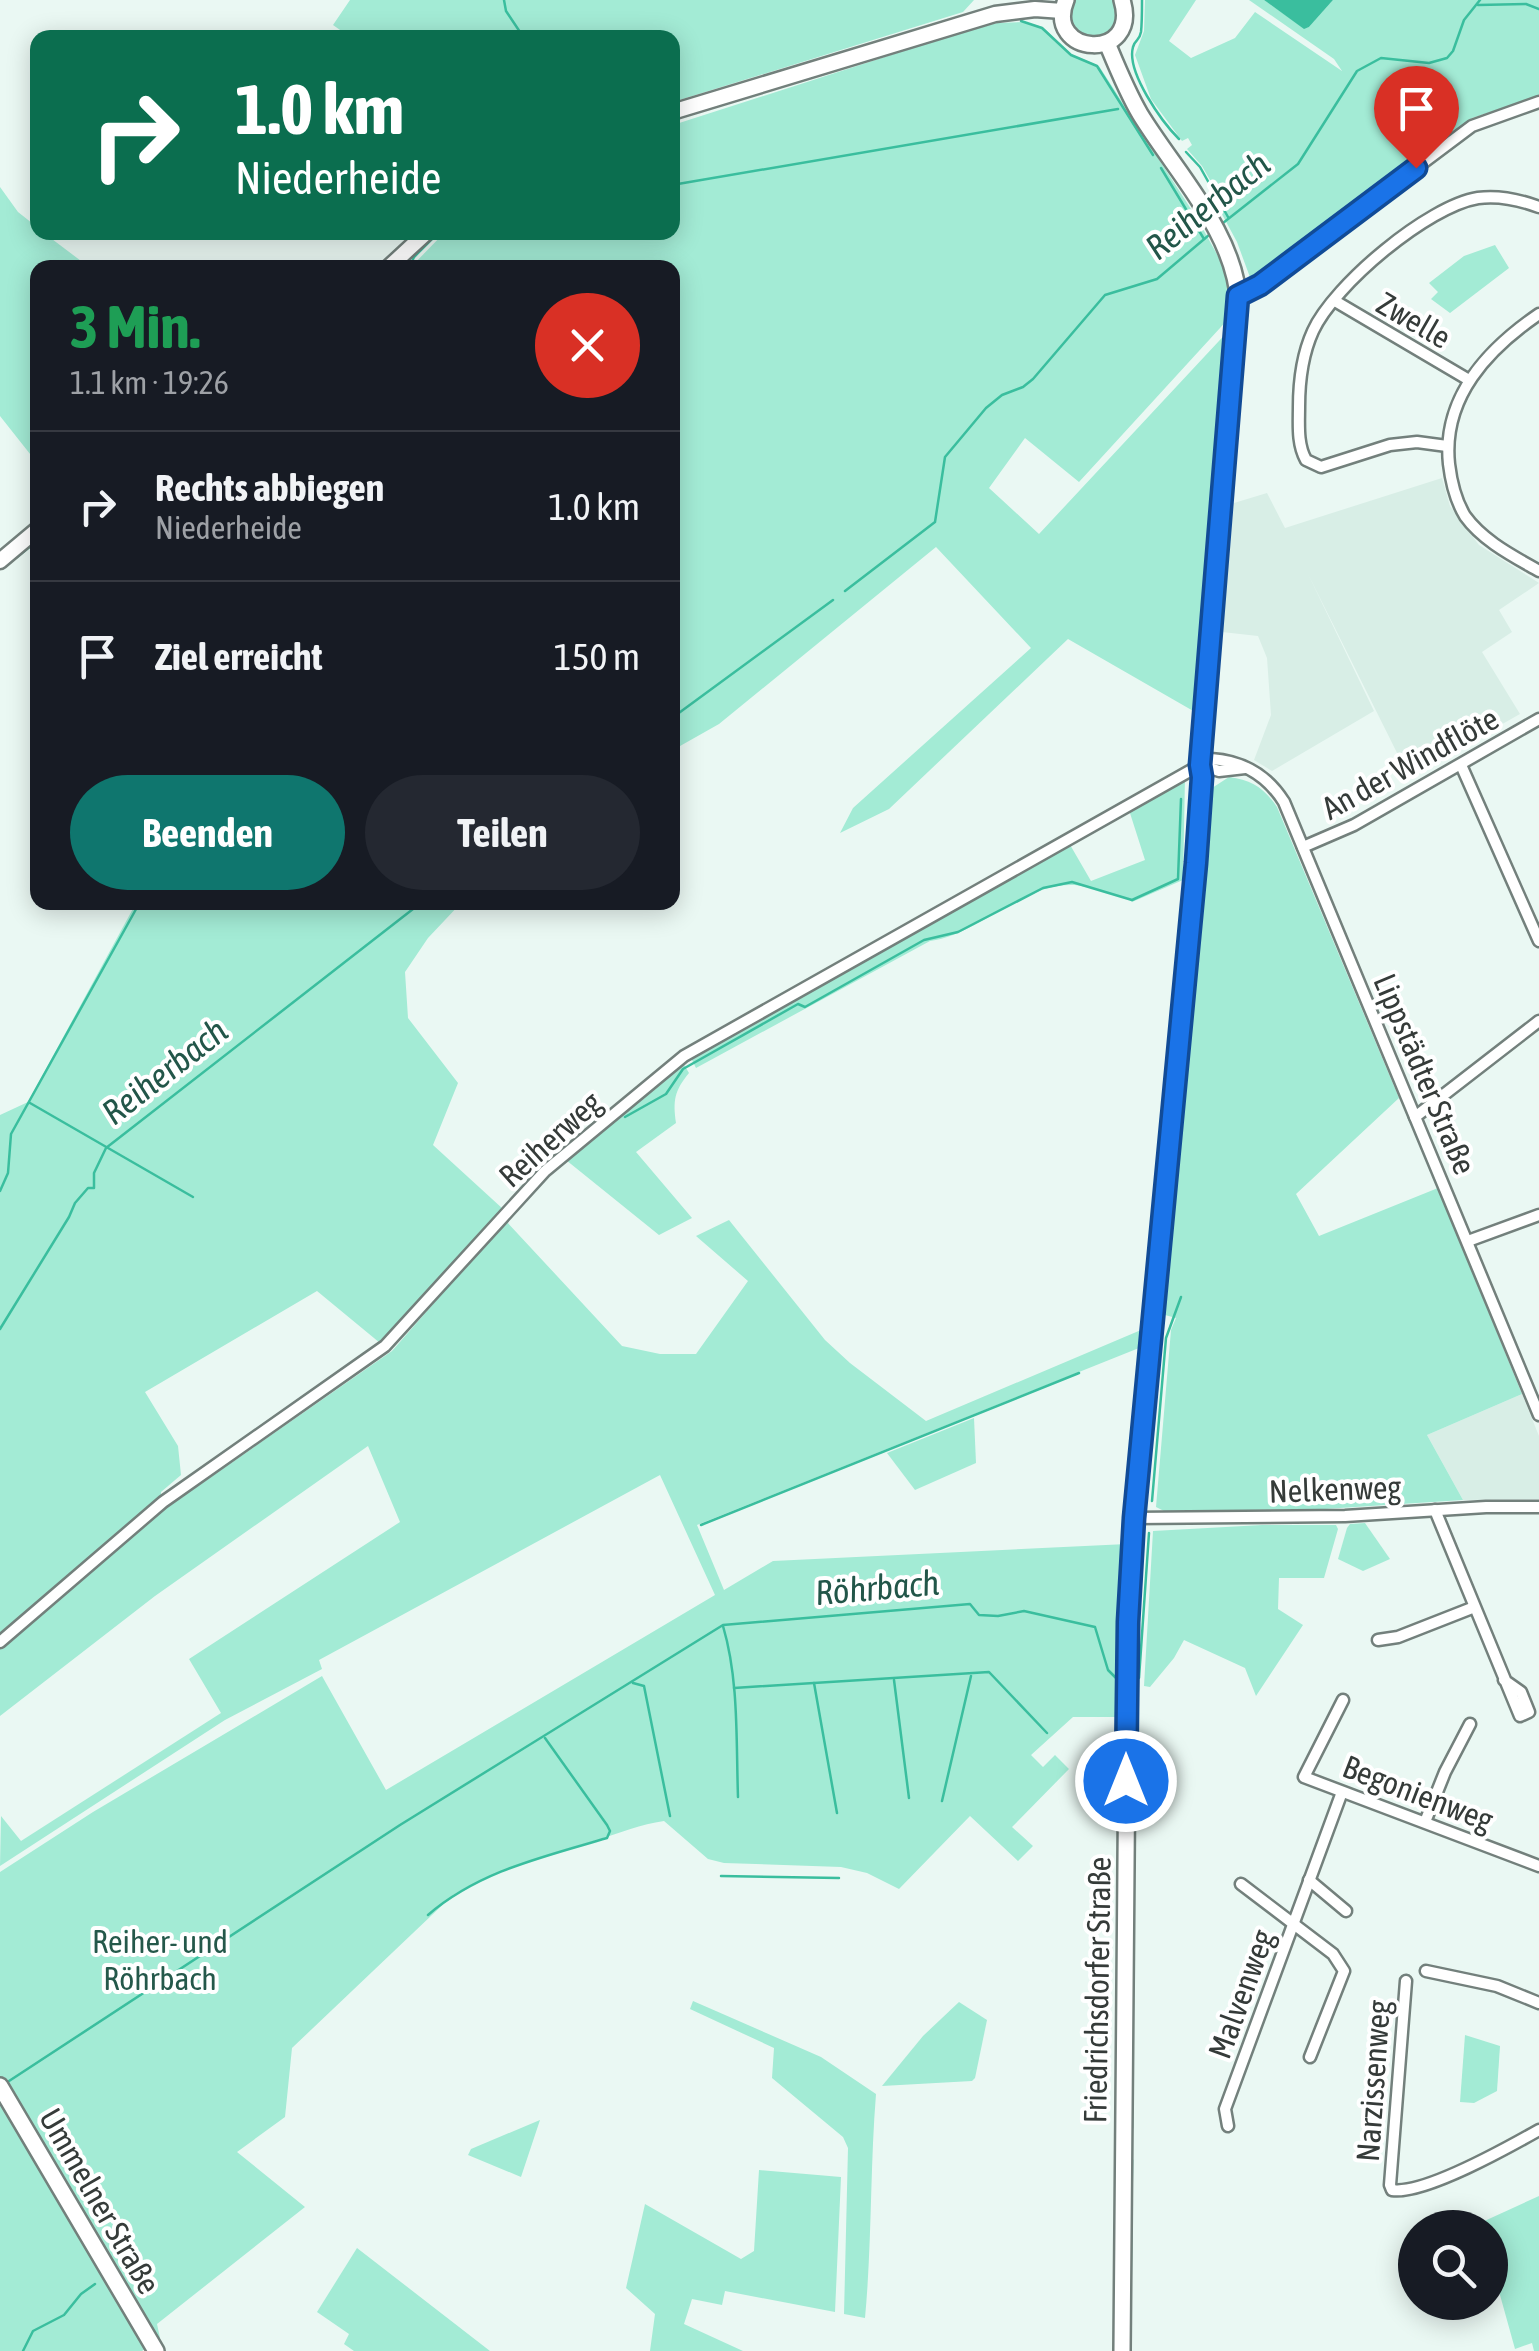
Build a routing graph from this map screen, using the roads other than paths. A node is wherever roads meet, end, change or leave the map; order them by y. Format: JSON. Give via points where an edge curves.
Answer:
{"nodes":[{"id":1,"x":1122,"y":0,"type":"edge"},
{"id":2,"x":1064,"y":5,"type":"edge"},
{"id":3,"x":994,"y":7,"type":"edge"},
{"id":4,"x":1107,"y":43,"type":"junction"},
{"id":5,"x":1539,"y":102,"type":"edge"},
{"id":6,"x":680,"y":109,"type":"edge"},
{"id":7,"x":1539,"y":206,"type":"edge"},
{"id":8,"x":419,"y":240,"type":"edge"},
{"id":9,"x":397,"y":260,"type":"edge"},
{"id":10,"x":1238,"y":296,"type":"junction"},
{"id":11,"x":1335,"y":301,"type":"junction"},
{"id":12,"x":1539,"y":314,"type":"edge"},
{"id":13,"x":1469,"y":380,"type":"junction"},
{"id":14,"x":1448,"y":446,"type":"junction"},
{"id":15,"x":30,"y":536,"type":"edge"},
{"id":16,"x":0,"y":562,"type":"edge"},
{"id":17,"x":1539,"y":572,"type":"edge"},
{"id":18,"x":1539,"y":719,"type":"edge"},
{"id":19,"x":1200,"y":765,"type":"junction"},
{"id":20,"x":1461,"y":765,"type":"junction"},
{"id":21,"x":1303,"y":847,"type":"junction"},
{"id":22,"x":1538,"y":933,"type":"edge"},
{"id":23,"x":1539,"y":1021,"type":"edge"},
{"id":24,"x":1416,"y":1116,"type":"junction"},
{"id":25,"x":1539,"y":1214,"type":"edge"},
{"id":26,"x":1468,"y":1241,"type":"junction"},
{"id":27,"x":1539,"y":1415,"type":"edge"},
{"id":28,"x":1539,"y":1508,"type":"edge"},
{"id":29,"x":1435,"y":1510,"type":"junction"},
{"id":30,"x":1134,"y":1518,"type":"junction"},
{"id":31,"x":1472,"y":1608,"type":"junction"},
{"id":32,"x":1378,"y":1640,"type":"dead end"},
{"id":33,"x":0,"y":1642,"type":"edge"},
{"id":34,"x":1504,"y":1680,"type":"dead end"},
{"id":35,"x":1343,"y":1700,"type":"dead end"},
{"id":36,"x":1470,"y":1724,"type":"dead end"},
{"id":37,"x":1342,"y":1792,"type":"junction"},
{"id":38,"x":1425,"y":1822,"type":"junction"},
{"id":39,"x":1539,"y":1866,"type":"edge"},
{"id":40,"x":1310,"y":1880,"type":"junction"},
{"id":41,"x":1241,"y":1884,"type":"dead end"},
{"id":42,"x":1346,"y":1912,"type":"dead end"},
{"id":43,"x":1294,"y":1926,"type":"junction"},
{"id":44,"x":1426,"y":1971,"type":"dead end"},
{"id":45,"x":1406,"y":1981,"type":"dead end"},
{"id":46,"x":1539,"y":2003,"type":"edge"},
{"id":47,"x":1310,"y":2057,"type":"dead end"},
{"id":48,"x":0,"y":2086,"type":"edge"},
{"id":49,"x":1228,"y":2126,"type":"dead end"},
{"id":50,"x":1539,"y":2130,"type":"edge"},
{"id":51,"x":154,"y":2348,"type":"edge"},
{"id":52,"x":1122,"y":2351,"type":"edge"}],
"edges":[{"from":1,"to":4,"type":"main road","via":[[1125,20]]},
{"from":2,"to":3,"type":"street"},
{"from":2,"to":4,"type":"main road","via":[[1073,39]]},
{"from":3,"to":6,"type":"street"},
{"from":4,"to":10,"type":"main road","name":"Friedrichsdorfer Straße","via":[[1138,111],[1215,229],[1233,266]]},
{"from":5,"to":10,"type":"street","via":[[1472,126]]},
{"from":7,"to":11,"type":"street","via":[[1492,197],[1457,204],[1376,257]]},
{"from":8,"to":9,"type":"street"},
{"from":10,"to":19,"type":"main road","name":"Friedrichsdorfer Straße"},
{"from":11,"to":13,"type":"street","name":"Zwelle"},
{"from":11,"to":14,"type":"street","via":[[1314,328],[1301,374],[1299,429],[1306,460],[1321,467],[1390,445]]},
{"from":12,"to":13,"type":"street","via":[[1508,335]]},
{"from":13,"to":14,"type":"street"},
{"from":14,"to":17,"type":"street","via":[[1466,517]]},
{"from":15,"to":16,"type":"street"},
{"from":18,"to":20,"type":"street","name":"An der Windflöte"},
{"from":19,"to":21,"type":"street","name":"Lippstädter Straße","via":[[1265,776]]},
{"from":19,"to":30,"type":"main road","name":"Friedrichsdorfer Straße"},
{"from":19,"to":33,"type":"street","name":"Reiherweg","via":[[684,1056],[545,1171],[385,1346],[163,1502]]},
{"from":20,"to":21,"type":"street","name":"An der Windflöte"},
{"from":20,"to":22,"type":"street"},
{"from":21,"to":24,"type":"street","name":"Lippstädter Straße"},
{"from":23,"to":24,"type":"street"},
{"from":24,"to":26,"type":"street","name":"Lippstädter Straße"},
{"from":25,"to":26,"type":"street"},
{"from":26,"to":27,"type":"street","name":"Lippstädter Straße"},
{"from":28,"to":29,"type":"street","name":"Nelkenweg"},
{"from":29,"to":30,"type":"street","name":"Nelkenweg"},
{"from":29,"to":31,"type":"street"},
{"from":30,"to":52,"type":"main road","name":"Friedrichsdorfer Straße"},
{"from":31,"to":32,"type":"street"},
{"from":31,"to":34,"type":"street"},
{"from":35,"to":37,"type":"street","name":"Begonienweg","via":[[1304,1776]]},
{"from":36,"to":38,"type":"street"},
{"from":37,"to":38,"type":"street","name":"Begonienweg"},
{"from":37,"to":40,"type":"street","name":"Malvenweg"},
{"from":38,"to":39,"type":"street","name":"Begonienweg"},
{"from":40,"to":42,"type":"street"},
{"from":40,"to":43,"type":"street","name":"Malvenweg"},
{"from":41,"to":43,"type":"street"},
{"from":43,"to":47,"type":"street","via":[[1333,1954],[1344,1971]]},
{"from":43,"to":49,"type":"street","name":"Malvenweg","via":[[1225,2109]]},
{"from":44,"to":46,"type":"street"},
{"from":45,"to":50,"type":"street","name":"Narzissenweg","via":[[1390,2185],[1395,2192],[1499,2153]]},
{"from":48,"to":51,"type":"main road","name":"Ummelner Straße"}]}
